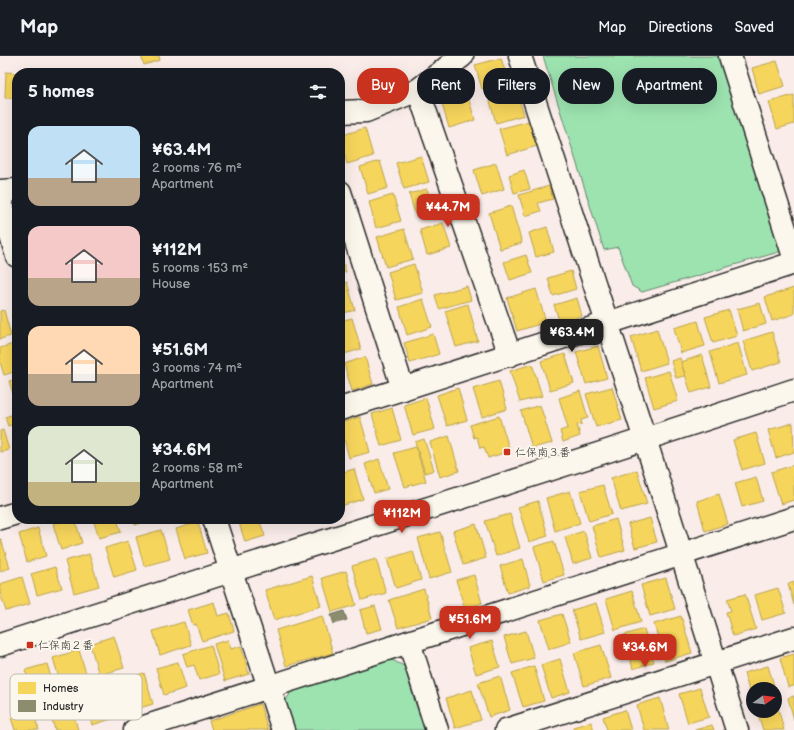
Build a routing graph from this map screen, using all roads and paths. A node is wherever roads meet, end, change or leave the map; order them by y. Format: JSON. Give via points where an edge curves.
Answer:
{"nodes":[{"id":1,"x":462,"y":56,"type":"edge"},
{"id":2,"x":520,"y":56,"type":"edge"},
{"id":3,"x":730,"y":56,"type":"edge"},
{"id":4,"x":446,"y":68,"type":"edge"},
{"id":5,"x":417,"y":90,"type":"edge"},
{"id":6,"x":423,"y":104,"type":"edge"},
{"id":7,"x":345,"y":112,"type":"edge"},
{"id":8,"x":12,"y":190,"type":"edge"},
{"id":9,"x":0,"y":191,"type":"edge"},
{"id":10,"x":0,"y":200,"type":"edge"},
{"id":11,"x":345,"y":208,"type":"edge"},
{"id":12,"x":12,"y":240,"type":"edge"},
{"id":13,"x":794,"y":257,"type":"edge"},
{"id":14,"x":794,"y":263,"type":"edge"},
{"id":15,"x":607,"y":324,"type":"junction"},
{"id":16,"x":510,"y":355,"type":"junction"},
{"id":17,"x":403,"y":389,"type":"junction"},
{"id":18,"x":794,"y":390,"type":"edge"},
{"id":19,"x":345,"y":408,"type":"edge"},
{"id":20,"x":645,"y":439,"type":"junction"},
{"id":21,"x":12,"y":514,"type":"edge"},
{"id":22,"x":0,"y":518,"type":"edge"},
{"id":23,"x":794,"y":518,"type":"edge"},
{"id":24,"x":216,"y":524,"type":"edge"},
{"id":25,"x":681,"y":554,"type":"junction"},
{"id":26,"x":232,"y":570,"type":"junction"},
{"id":27,"x":794,"y":638,"type":"edge"},
{"id":28,"x":408,"y":642,"type":"junction"},
{"id":29,"x":0,"y":645,"type":"edge"},
{"id":30,"x":715,"y":663,"type":"junction"},
{"id":31,"x":270,"y":686,"type":"junction"},
{"id":32,"x":135,"y":730,"type":"edge"},
{"id":33,"x":284,"y":730,"type":"edge"},
{"id":34,"x":437,"y":730,"type":"edge"},
{"id":35,"x":506,"y":730,"type":"edge"},
{"id":36,"x":737,"y":730,"type":"edge"}],
"edges":[{"from":1,"to":4,"type":"street"},
{"from":2,"to":15,"type":"street"},
{"from":3,"to":13,"type":"street"},
{"from":5,"to":7,"type":"street","via":[[366,111]]},
{"from":6,"to":16,"type":"street"},
{"from":8,"to":9,"type":"street"},
{"from":10,"to":12,"type":"street"},
{"from":11,"to":17,"type":"street"},
{"from":14,"to":15,"type":"street"},
{"from":15,"to":16,"type":"street"},
{"from":15,"to":20,"type":"street"},
{"from":16,"to":17,"type":"street"},
{"from":17,"to":19,"type":"street"},
{"from":18,"to":20,"type":"street"},
{"from":20,"to":25,"type":"street"},
{"from":20,"to":26,"type":"street"},
{"from":21,"to":22,"type":"street"},
{"from":23,"to":25,"type":"street"},
{"from":24,"to":26,"type":"street"},
{"from":25,"to":28,"type":"street"},
{"from":25,"to":30,"type":"street"},
{"from":26,"to":29,"type":"street"},
{"from":26,"to":31,"type":"street"},
{"from":27,"to":30,"type":"street"},
{"from":28,"to":31,"type":"street"},
{"from":28,"to":34,"type":"street"},
{"from":30,"to":35,"type":"street"},
{"from":30,"to":36,"type":"street"},
{"from":31,"to":32,"type":"street"},
{"from":31,"to":33,"type":"street"}]}
